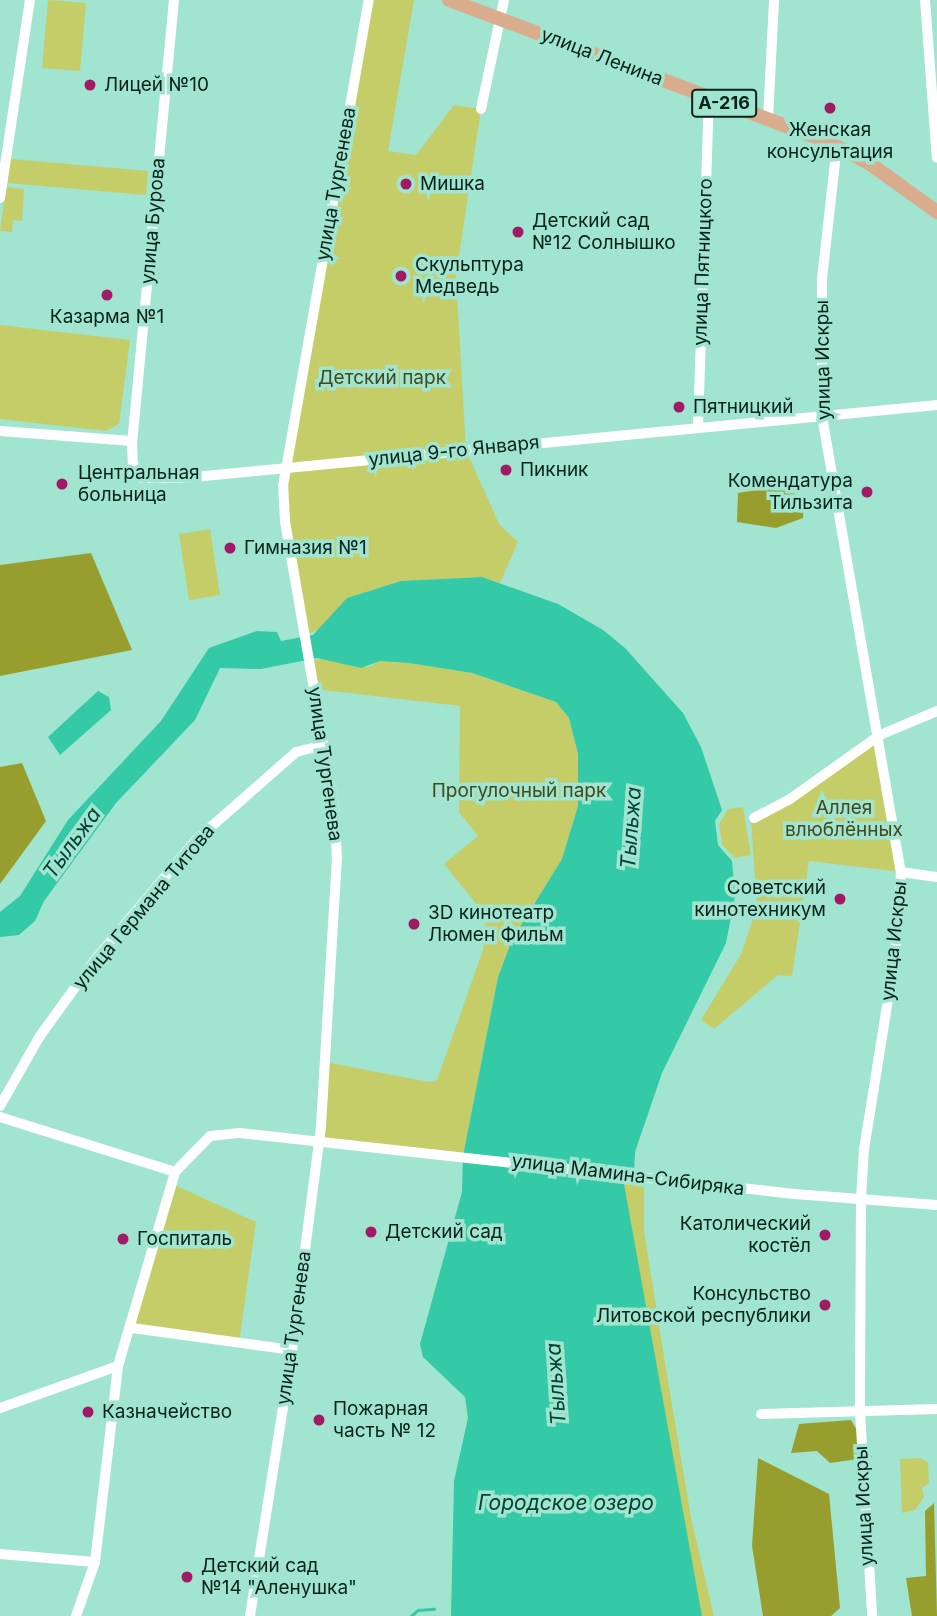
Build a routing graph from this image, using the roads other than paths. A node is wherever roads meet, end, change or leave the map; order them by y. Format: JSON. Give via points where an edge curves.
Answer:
{"nodes":[{"id":1,"x":30,"y":0,"type":"edge"},
{"id":2,"x":174,"y":0,"type":"edge"},
{"id":3,"x":369,"y":0,"type":"edge"},
{"id":4,"x":449,"y":0,"type":"edge"},
{"id":5,"x":504,"y":0,"type":"edge"},
{"id":6,"x":774,"y":0,"type":"edge"},
{"id":7,"x":925,"y":0,"type":"edge"},
{"id":8,"x":499,"y":17,"type":"junction"},
{"id":9,"x":709,"y":97,"type":"junction"},
{"id":10,"x":481,"y":109,"type":"dead end"},
{"id":11,"x":768,"y":119,"type":"junction"},
{"id":12,"x":837,"y":145,"type":"junction"},
{"id":13,"x":937,"y":158,"type":"edge"},
{"id":14,"x":0,"y":198,"type":"edge"},
{"id":15,"x":937,"y":212,"type":"edge"},
{"id":16,"x":937,"y":405,"type":"edge"},
{"id":17,"x":822,"y":416,"type":"junction"},
{"id":18,"x":698,"y":426,"type":"junction"},
{"id":19,"x":0,"y":431,"type":"edge"},
{"id":20,"x":132,"y":441,"type":"junction"},
{"id":21,"x":286,"y":468,"type":"junction"},
{"id":22,"x":937,"y":711,"type":"edge"},
{"id":23,"x":880,"y":735,"type":"junction"},
{"id":24,"x":324,"y":746,"type":"junction"},
{"id":25,"x":754,"y":818,"type":"dead end"},
{"id":26,"x":901,"y":872,"type":"junction"},
{"id":27,"x":937,"y":877,"type":"edge"},
{"id":28,"x":0,"y":1106,"type":"edge"},
{"id":29,"x":0,"y":1117,"type":"edge"},
{"id":30,"x":319,"y":1142,"type":"junction"},
{"id":31,"x":175,"y":1172,"type":"junction"},
{"id":32,"x":861,"y":1199,"type":"junction"},
{"id":33,"x":937,"y":1205,"type":"edge"},
{"id":34,"x":132,"y":1328,"type":"junction"},
{"id":35,"x":292,"y":1350,"type":"junction"},
{"id":36,"x":118,"y":1366,"type":"junction"},
{"id":37,"x":0,"y":1408,"type":"edge"},
{"id":38,"x":937,"y":1409,"type":"edge"},
{"id":39,"x":860,"y":1411,"type":"junction"},
{"id":40,"x":761,"y":1414,"type":"dead end"},
{"id":41,"x":0,"y":1553,"type":"edge"},
{"id":42,"x":95,"y":1562,"type":"junction"},
{"id":43,"x":76,"y":1616,"type":"edge"},
{"id":44,"x":250,"y":1616,"type":"edge"},
{"id":45,"x":872,"y":1616,"type":"edge"}],
"edges":[{"from":1,"to":14,"type":"street"},
{"from":2,"to":20,"type":"street","name":"улица Бурова"},
{"from":3,"to":21,"type":"street","name":"улица Тургенева"},
{"from":4,"to":8,"type":"main road","name":"улица Ленина","number":"А-216"},
{"from":5,"to":8,"type":"street"},
{"from":6,"to":11,"type":"street"},
{"from":7,"to":13,"type":"street"},
{"from":8,"to":9,"type":"main road","name":"улица Ленина","number":"А-216"},
{"from":8,"to":10,"type":"street"},
{"from":9,"to":11,"type":"main road","name":"улица Ленина","number":"А-216"},
{"from":9,"to":18,"type":"street","name":"улица Пятницкого"},
{"from":11,"to":12,"type":"main road","name":"улица Ленина","number":"А-216"},
{"from":12,"to":15,"type":"main road","name":"улица Ленина","number":"А-216"},
{"from":12,"to":17,"type":"street","name":"улица Искры","via":[[822,279]]},
{"from":16,"to":17,"type":"street","name":"улица 9-го Января"},
{"from":17,"to":18,"type":"street","name":"улица 9-го Января"},
{"from":17,"to":23,"type":"street","name":"улица Искры"},
{"from":18,"to":21,"type":"street","name":"улица 9-го Января"},
{"from":19,"to":20,"type":"street"},
{"from":20,"to":21,"type":"street","name":"улица 9-го Января","via":[[133,464],[141,478]]},
{"from":21,"to":24,"type":"street","name":"улица Тургенева","via":[[285,521]]},
{"from":22,"to":23,"type":"street"},
{"from":23,"to":25,"type":"street","via":[[790,799]]},
{"from":23,"to":26,"type":"street","name":"улица Искры"},
{"from":24,"to":28,"type":"street","name":"улица Германа Титова","via":[[296,752],[196,840],[94,961],[40,1035]]},
{"from":24,"to":30,"type":"street","name":"улица Тургенева","via":[[337,859]]},
{"from":26,"to":27,"type":"street"},
{"from":26,"to":32,"type":"street","name":"улица Искры","via":[[895,956],[864,1149]]},
{"from":29,"to":31,"type":"street"},
{"from":30,"to":31,"type":"street","name":"улица Мамина-Сибиряка","via":[[226,1132],[209,1136]]},
{"from":30,"to":32,"type":"street","name":"улица Мамина-Сибиряка"},
{"from":30,"to":35,"type":"street","name":"улица Тургенева"},
{"from":31,"to":34,"type":"street"},
{"from":32,"to":33,"type":"street","name":"улица Мамина-Сибиряка"},
{"from":32,"to":39,"type":"street","name":"улица Искры"},
{"from":34,"to":35,"type":"street"},
{"from":34,"to":36,"type":"street"},
{"from":35,"to":44,"type":"street","name":"улица Тургенева"},
{"from":36,"to":37,"type":"street"},
{"from":36,"to":42,"type":"street"},
{"from":38,"to":39,"type":"street"},
{"from":39,"to":40,"type":"street"},
{"from":39,"to":45,"type":"street","name":"улица Искры"},
{"from":41,"to":42,"type":"street"},
{"from":42,"to":43,"type":"street"}]}
